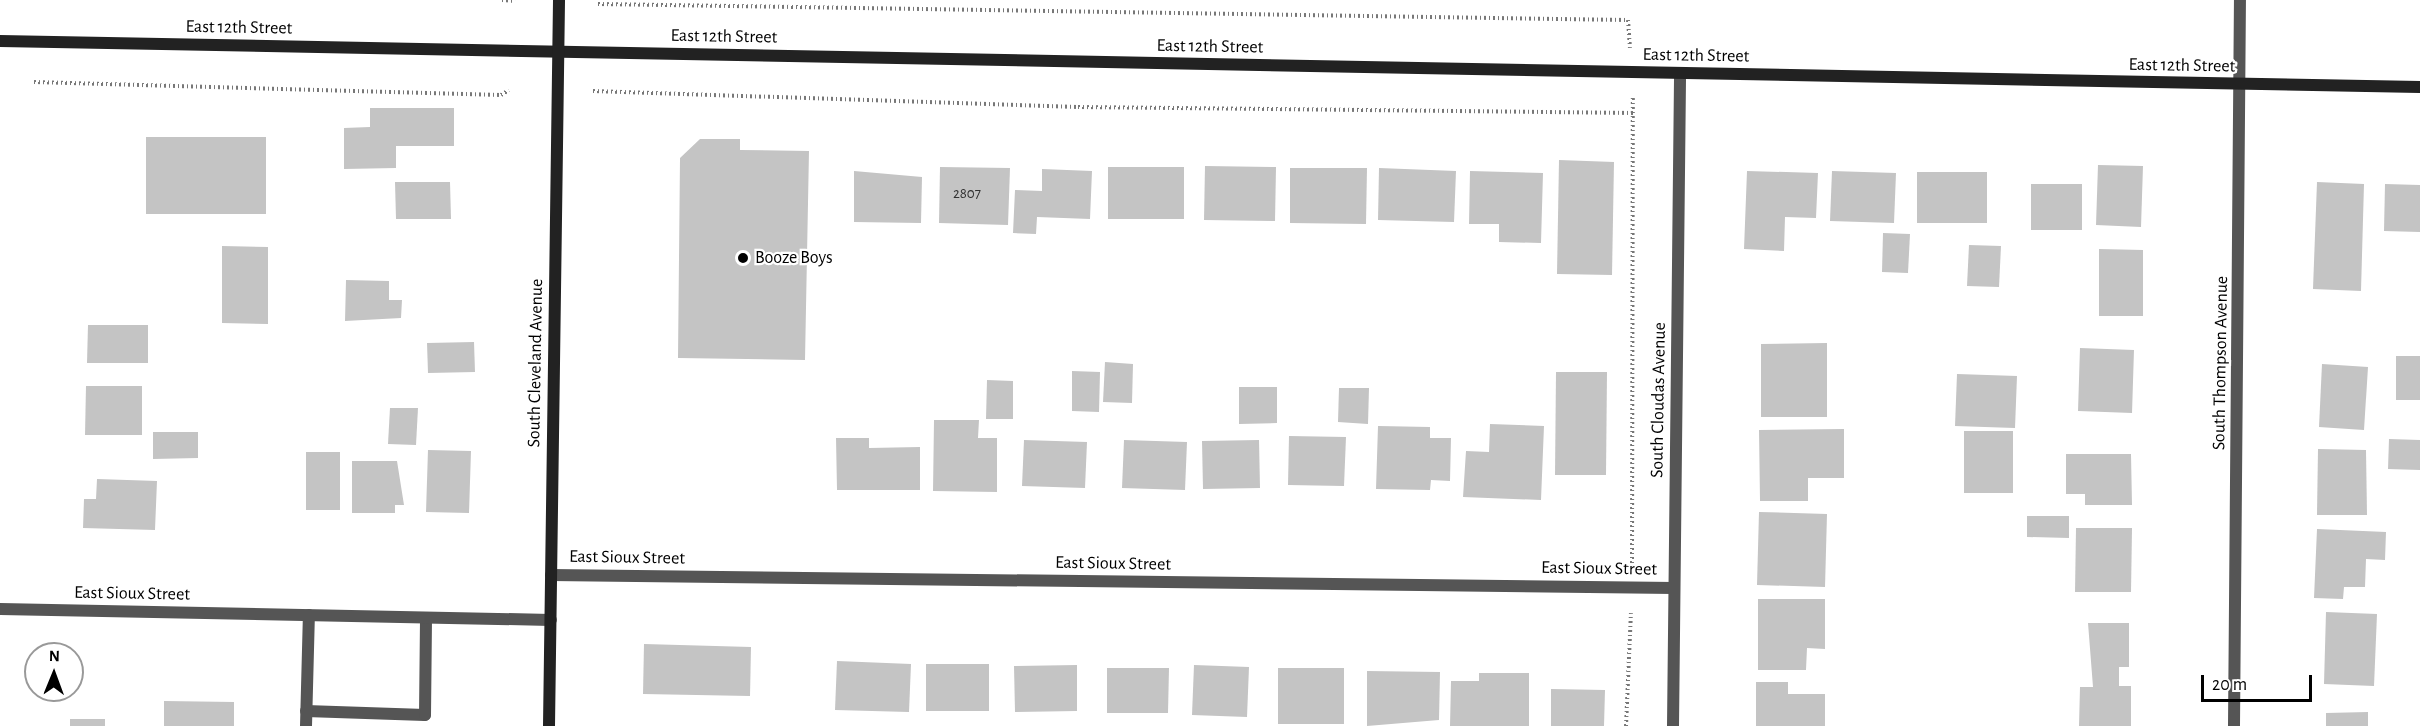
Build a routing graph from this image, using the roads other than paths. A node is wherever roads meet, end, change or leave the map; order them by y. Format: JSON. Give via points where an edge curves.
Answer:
{"nodes":[{"id":1,"x":559,"y":0,"type":"edge"},
{"id":2,"x":2240,"y":0,"type":"edge"},
{"id":3,"x":0,"y":41,"type":"edge"},
{"id":4,"x":559,"y":52,"type":"junction"},
{"id":5,"x":1680,"y":74,"type":"junction"},
{"id":6,"x":2242,"y":85,"type":"junction"},
{"id":7,"x":2420,"y":87,"type":"edge"},
{"id":8,"x":551,"y":575,"type":"junction"},
{"id":9,"x":1674,"y":588,"type":"junction"},
{"id":10,"x":0,"y":609,"type":"edge"},
{"id":11,"x":309,"y":615,"type":"junction"},
{"id":12,"x":426,"y":618,"type":"junction"},
{"id":13,"x":551,"y":620,"type":"junction"},
{"id":14,"x":306,"y":711,"type":"junction"},
{"id":15,"x":306,"y":726,"type":"edge"},
{"id":16,"x":549,"y":726,"type":"edge"},
{"id":17,"x":1673,"y":726,"type":"edge"},
{"id":18,"x":2234,"y":726,"type":"edge"}],
"edges":[{"from":1,"to":4,"type":"street","name":"South Cleveland Avenue"},
{"from":2,"to":6,"type":"street","name":"South Thompson Avenue"},
{"from":3,"to":4,"type":"street","name":"East 12th Street"},
{"from":4,"to":5,"type":"street","name":"East 12th Street"},
{"from":4,"to":8,"type":"street","name":"South Cleveland Avenue"},
{"from":5,"to":6,"type":"street","name":"East 12th Street"},
{"from":5,"to":9,"type":"street","name":"South Cloudas Avenue"},
{"from":6,"to":7,"type":"street","name":"East 12th Street"},
{"from":6,"to":18,"type":"street","name":"South Thompson Avenue"},
{"from":8,"to":9,"type":"street","name":"East Sioux Street"},
{"from":8,"to":13,"type":"street","name":"South Cleveland Avenue"},
{"from":9,"to":17,"type":"street","name":"South Cloudas Avenue"},
{"from":10,"to":11,"type":"street","name":"East Sioux Street"},
{"from":11,"to":12,"type":"street","name":"East Sioux Street"},
{"from":11,"to":14,"type":"street"},
{"from":12,"to":13,"type":"street","name":"East Sioux Street"},
{"from":12,"to":14,"type":"street","via":[[425,715]]},
{"from":13,"to":16,"type":"street","name":"South Cleveland Avenue"},
{"from":14,"to":15,"type":"street"}]}
